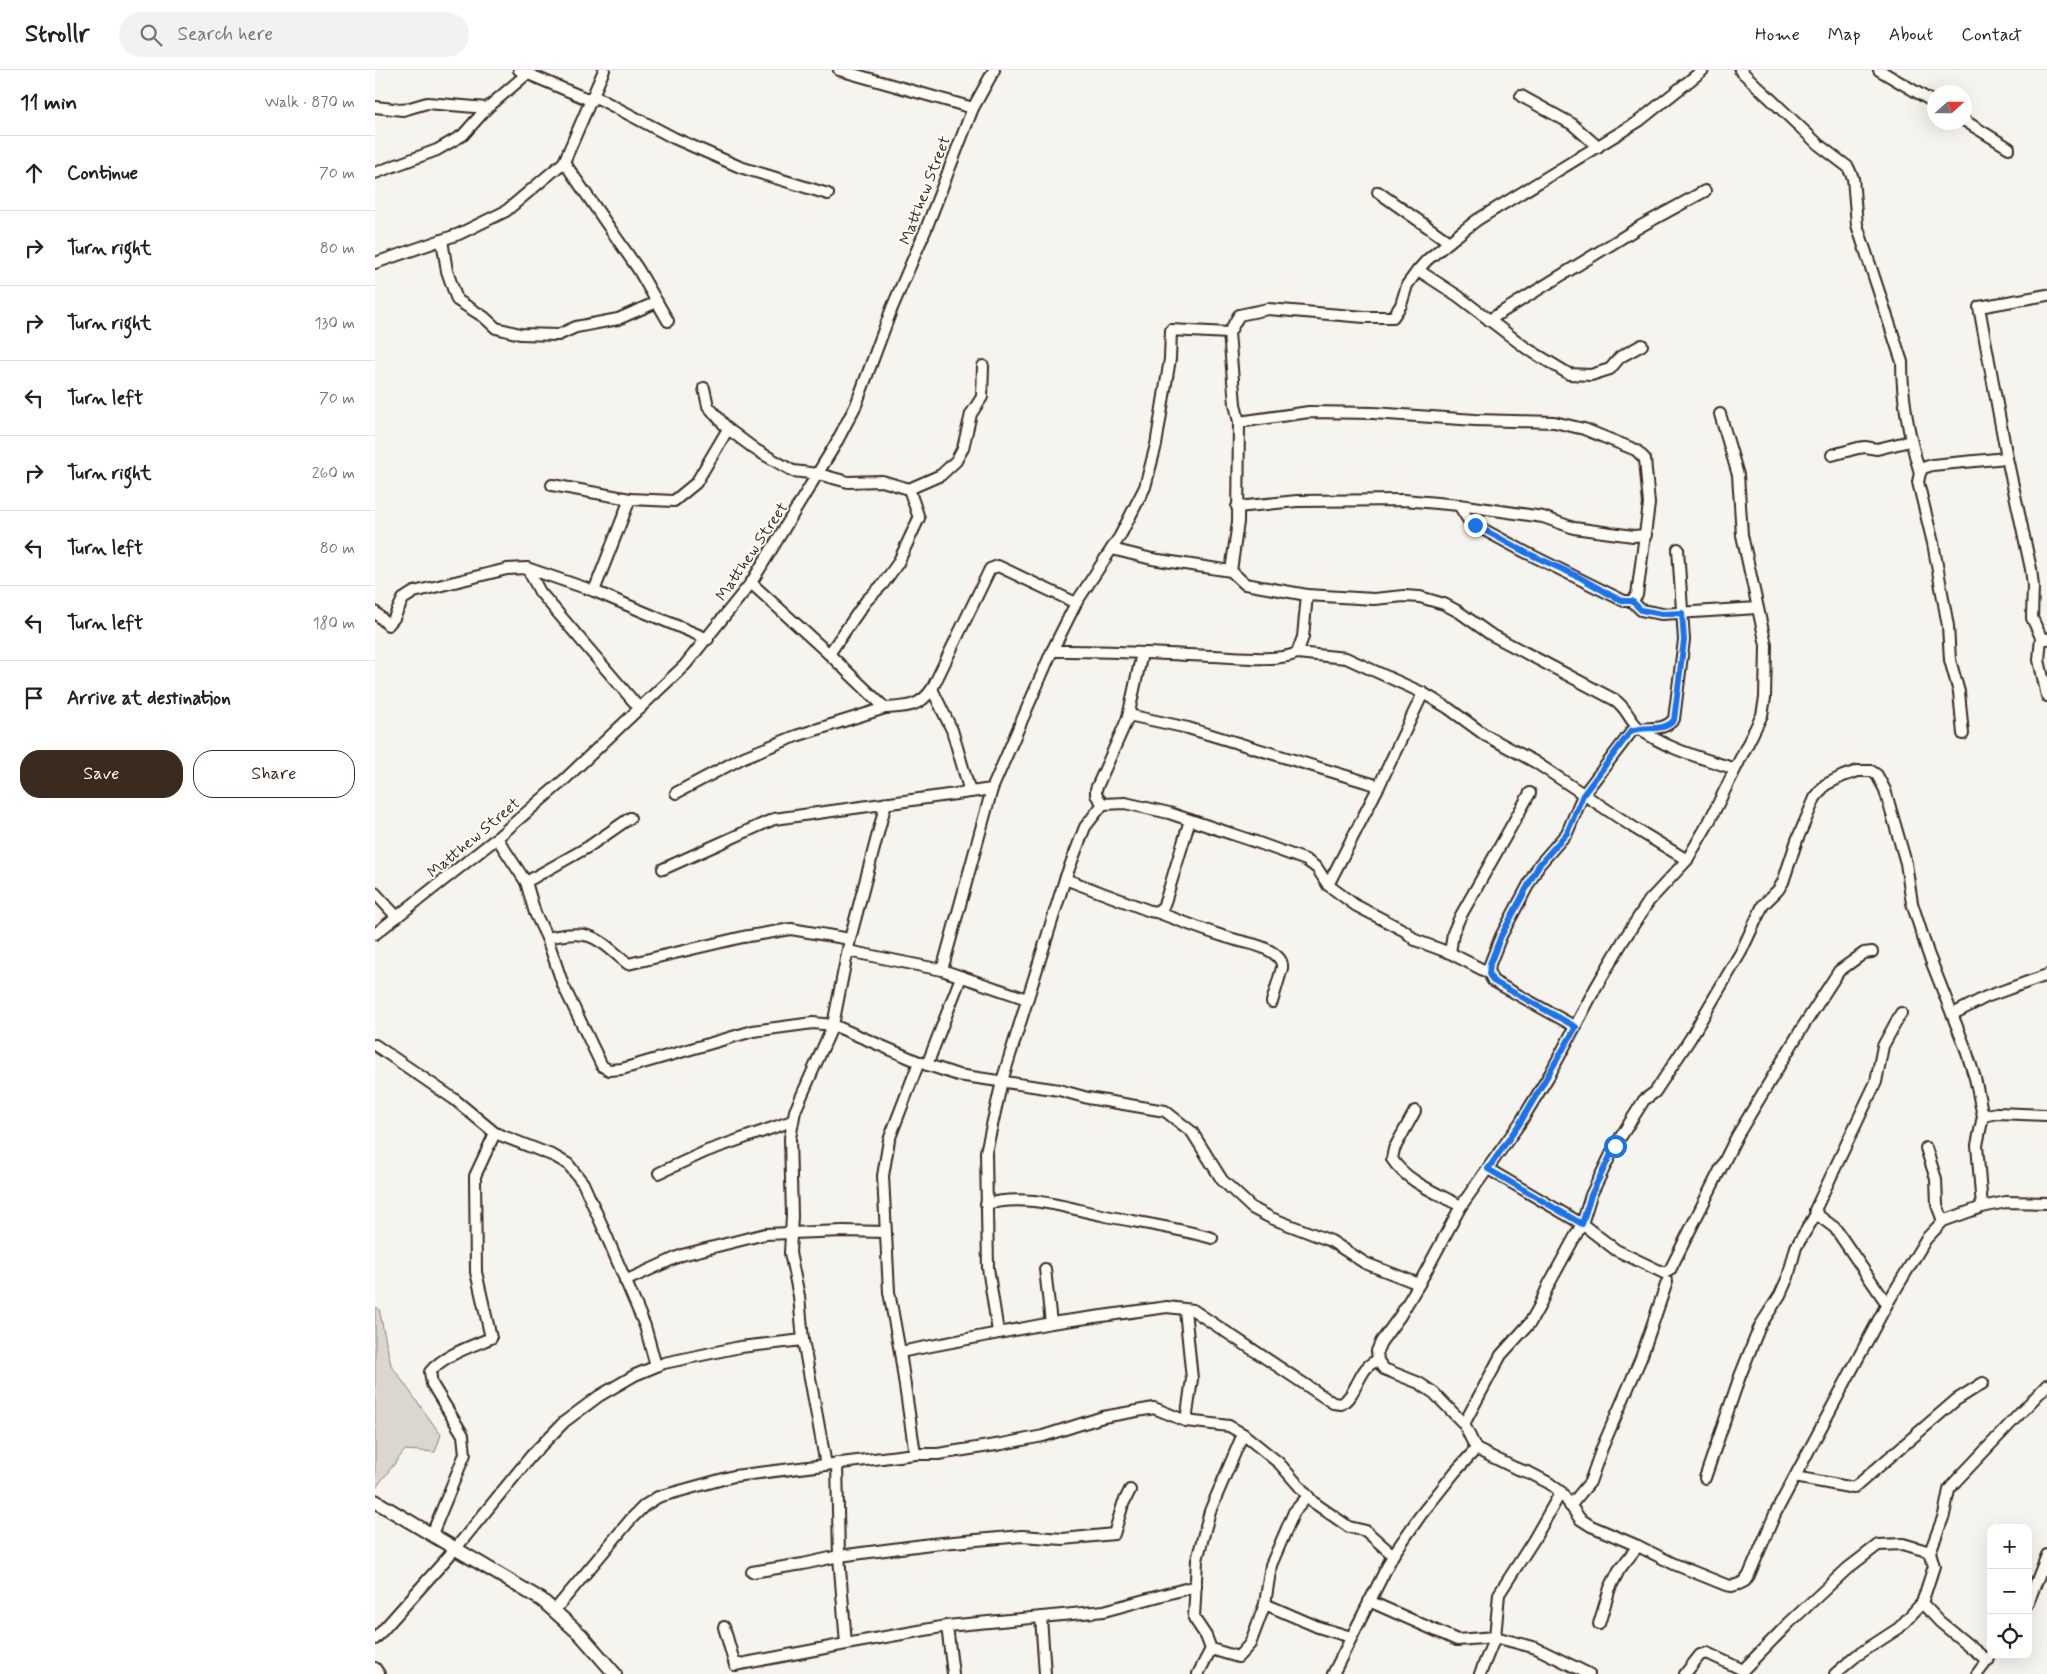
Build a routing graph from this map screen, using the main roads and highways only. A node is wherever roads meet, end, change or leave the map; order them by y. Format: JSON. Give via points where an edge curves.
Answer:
{"nodes":[{"id":1,"x":375,"y":1501,"type":"edge"},
{"id":2,"x":615,"y":1674,"type":"edge"}],
"edges":[{"from":1,"to":2,"type":"main road","via":[[530,1592],[581,1635]]}]}
